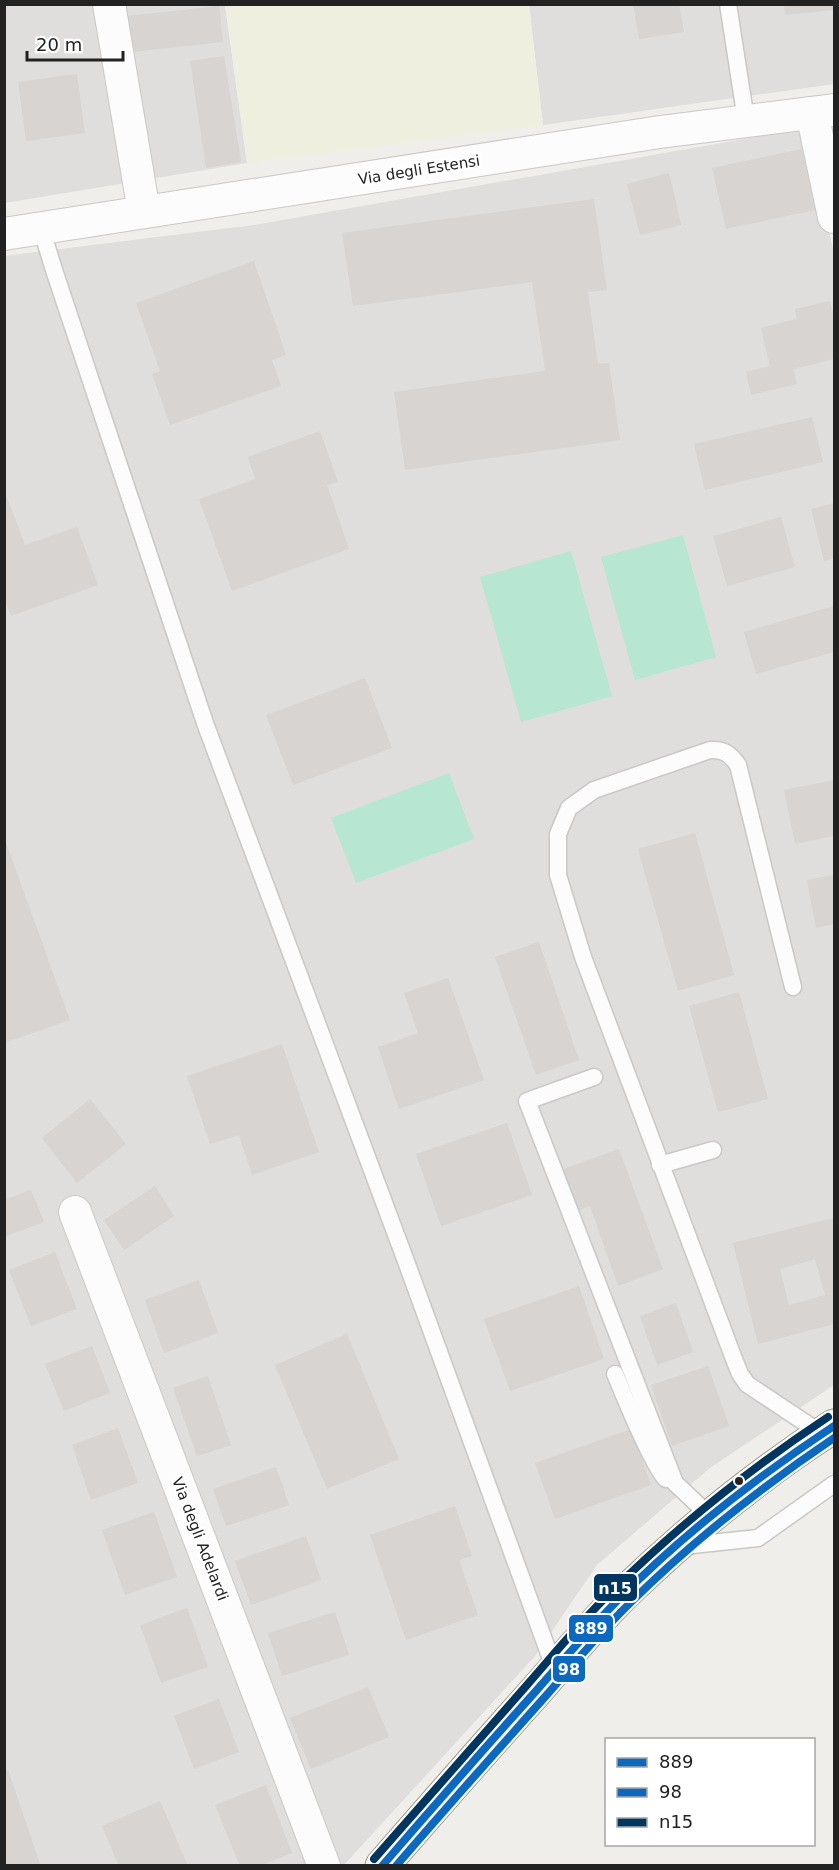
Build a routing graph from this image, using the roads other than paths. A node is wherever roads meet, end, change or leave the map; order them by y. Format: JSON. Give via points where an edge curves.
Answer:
{"nodes":[{"id":1,"x":109,"y":4,"type":"edge"},
{"id":2,"x":728,"y":4,"type":"edge"},
{"id":3,"x":823,"y":111,"type":"edge"},
{"id":4,"x":747,"y":120,"type":"junction"},
{"id":5,"x":144,"y":212,"type":"junction"},
{"id":6,"x":834,"y":217,"type":"edge"},
{"id":7,"x":41,"y":228,"type":"junction"},
{"id":8,"x":4,"y":234,"type":"edge"},
{"id":9,"x":793,"y":987,"type":"dead end"},
{"id":10,"x":594,"y":1077,"type":"dead end"},
{"id":11,"x":713,"y":1150,"type":"dead end"},
{"id":12,"x":660,"y":1165,"type":"junction"},
{"id":13,"x":75,"y":1212,"type":"dead end"},
{"id":14,"x":615,"y":1374,"type":"dead end"},
{"id":15,"x":828,"y":1430,"type":"edge"},
{"id":16,"x":675,"y":1483,"type":"junction"},
{"id":17,"x":834,"y":1484,"type":"edge"},
{"id":18,"x":711,"y":1516,"type":"junction"},
{"id":19,"x":674,"y":1547,"type":"junction"},
{"id":20,"x":555,"y":1670,"type":"junction"},
{"id":21,"x":324,"y":1866,"type":"edge"},
{"id":22,"x":382,"y":1866,"type":"edge"}],
"edges":[{"from":1,"to":5,"type":"street"},
{"from":2,"to":4,"type":"lane"},
{"from":3,"to":4,"type":"street","name":"Via degli Estensi"},
{"from":3,"to":6,"type":"street"},
{"from":4,"to":5,"type":"street","name":"Via degli Estensi"},
{"from":5,"to":7,"type":"street","name":"Via degli Estensi"},
{"from":7,"to":8,"type":"street","name":"Via degli Estensi"},
{"from":7,"to":20,"type":"lane","via":[[205,723]]},
{"from":9,"to":12,"type":"lane","via":[[738,765],[731,755],[720,749],[710,750],[594,789],[569,808],[558,834],[558,875],[583,957]]},
{"from":10,"to":16,"type":"lane","via":[[527,1101]]},
{"from":11,"to":12,"type":"lane"},
{"from":12,"to":15,"type":"lane","via":[[740,1374],[747,1384]]},
{"from":13,"to":21,"type":"street","name":"Via degli Adelardi"},
{"from":14,"to":16,"type":"lane","via":[[662,1477]]},
{"from":15,"to":18,"type":"main road"},
{"from":16,"to":18,"type":"lane"},
{"from":17,"to":19,"type":"lane","via":[[758,1538]]},
{"from":18,"to":19,"type":"main road"},
{"from":19,"to":20,"type":"main road","via":[[616,1601]]},
{"from":20,"to":22,"type":"main road"}]}
